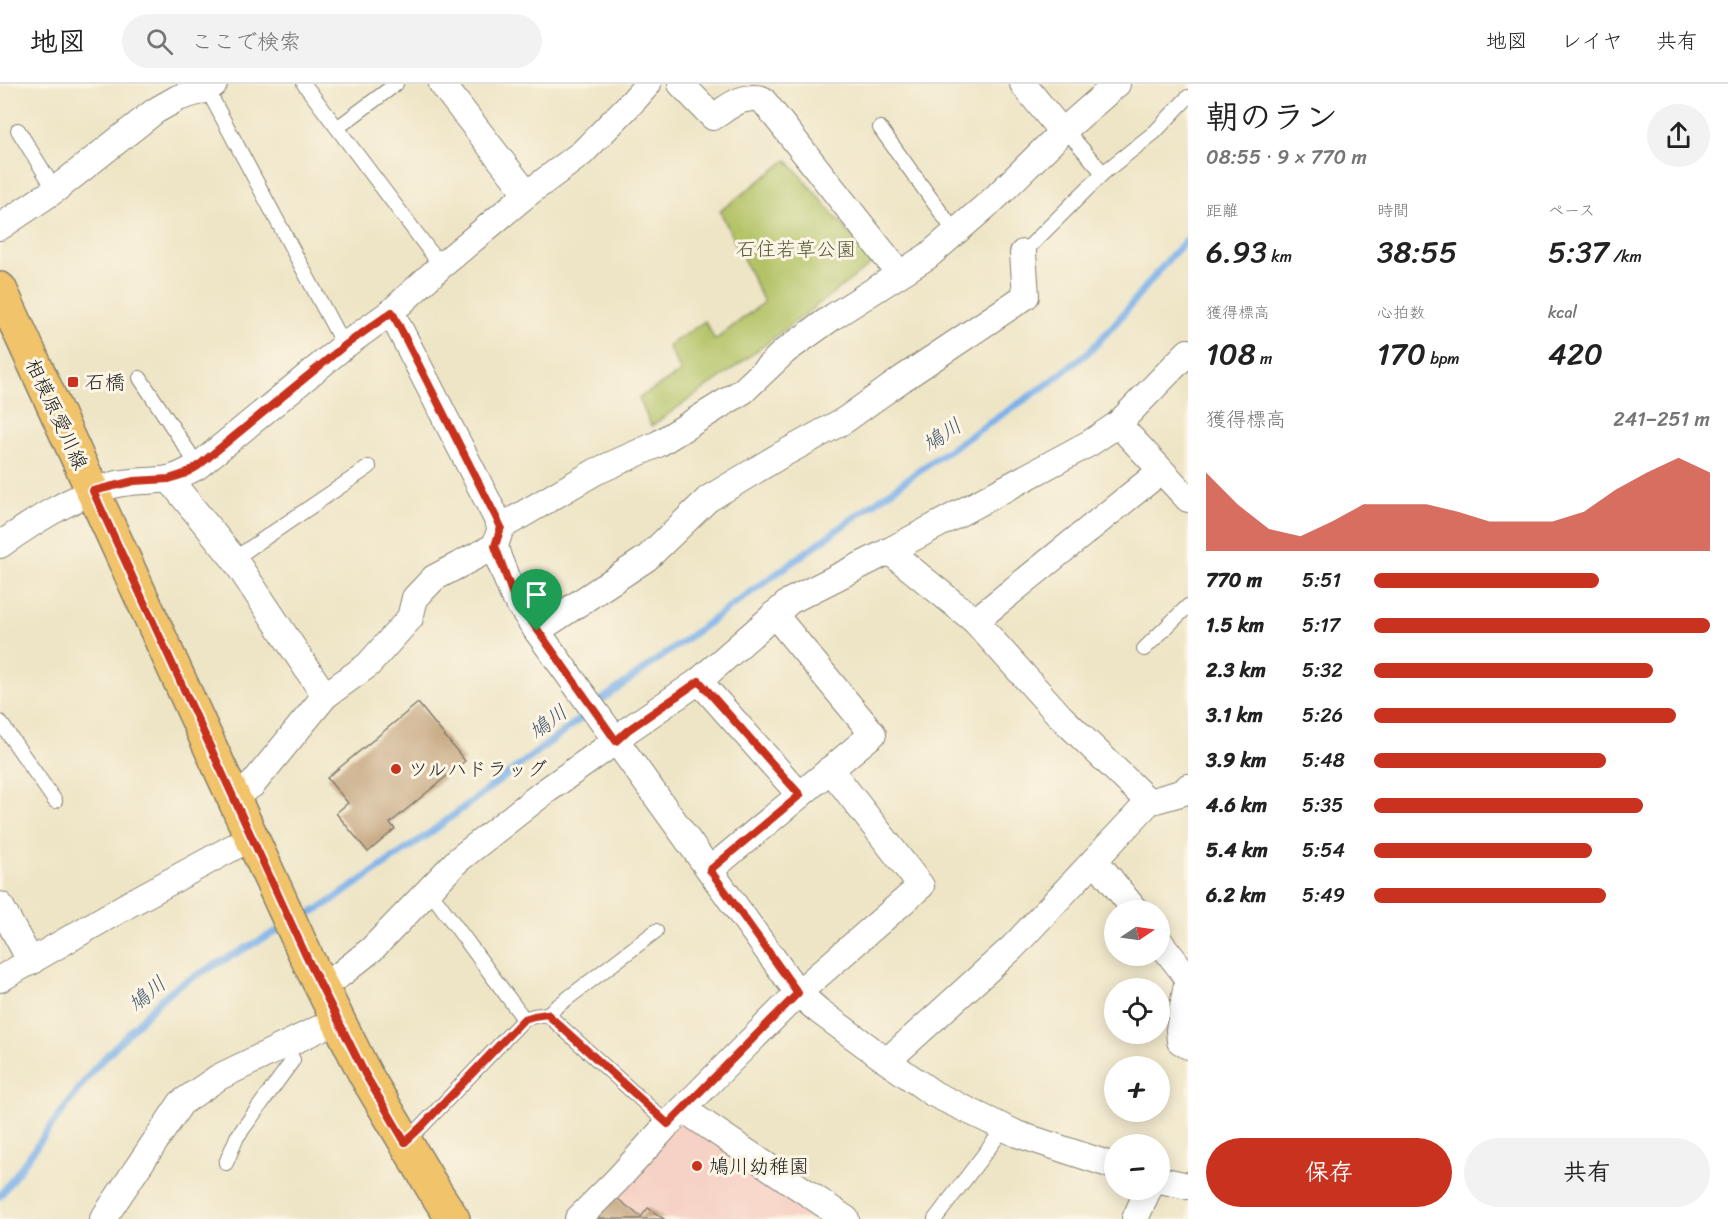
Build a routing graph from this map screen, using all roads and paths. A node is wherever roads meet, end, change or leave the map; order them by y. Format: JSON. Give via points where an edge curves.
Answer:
{"nodes":[{"id":1,"x":304,"y":84,"type":"edge"},
{"id":2,"x":396,"y":84,"type":"edge"},
{"id":3,"x":442,"y":84,"type":"edge"},
{"id":4,"x":681,"y":84,"type":"edge"},
{"id":5,"x":1023,"y":84,"type":"edge"},
{"id":6,"x":1117,"y":84,"type":"edge"},
{"id":7,"x":211,"y":86,"type":"edge"},
{"id":8,"x":634,"y":89,"type":"edge"},
{"id":9,"x":173,"y":91,"type":"edge"},
{"id":10,"x":1188,"y":97,"type":"edge"},
{"id":11,"x":337,"y":128,"type":"junction"},
{"id":12,"x":880,"y":128,"type":"dead end"},
{"id":13,"x":18,"y":130,"type":"dead end"},
{"id":14,"x":1064,"y":131,"type":"junction"},
{"id":15,"x":1103,"y":173,"type":"junction"},
{"id":16,"x":55,"y":190,"type":"junction"},
{"id":17,"x":527,"y":194,"type":"junction"},
{"id":18,"x":0,"y":227,"type":"edge"},
{"id":19,"x":955,"y":232,"type":"junction"},
{"id":20,"x":1023,"y":253,"type":"joint"},
{"id":21,"x":441,"y":266,"type":"junction"},
{"id":22,"x":899,"y":273,"type":"junction"},
{"id":23,"x":0,"y":289,"type":"edge"},
{"id":24,"x":392,"y":312,"type":"junction"},
{"id":25,"x":344,"y":346,"type":"junction"},
{"id":26,"x":1188,"y":352,"type":"edge"},
{"id":27,"x":141,"y":378,"type":"dead end"},
{"id":28,"x":1118,"y":424,"type":"junction"},
{"id":29,"x":198,"y":466,"type":"junction"},
{"id":30,"x":369,"y":467,"type":"dead end"},
{"id":31,"x":1161,"y":471,"type":"junction"},
{"id":32,"x":169,"y":479,"type":"junction"},
{"id":33,"x":93,"y":491,"type":"junction"},
{"id":34,"x":1188,"y":499,"type":"edge"},
{"id":35,"x":498,"y":537,"type":"junction"},
{"id":36,"x":0,"y":545,"type":"edge"},
{"id":37,"x":889,"y":551,"type":"junction"},
{"id":38,"x":234,"y":560,"type":"junction"},
{"id":39,"x":1188,"y":606,"type":"edge"},
{"id":40,"x":774,"y":614,"type":"junction"},
{"id":41,"x":975,"y":621,"type":"junction"},
{"id":42,"x":537,"y":631,"type":"junction"},
{"id":43,"x":1144,"y":649,"type":"dead end"},
{"id":44,"x":699,"y":681,"type":"junction"},
{"id":45,"x":325,"y":696,"type":"junction"},
{"id":46,"x":0,"y":722,"type":"edge"},
{"id":47,"x":613,"y":737,"type":"junction"},
{"id":48,"x":830,"y":770,"type":"junction"},
{"id":49,"x":1187,"y":791,"type":"edge"},
{"id":50,"x":800,"y":795,"type":"junction"},
{"id":51,"x":233,"y":796,"type":"junction"},
{"id":52,"x":55,"y":801,"type":"dead end"},
{"id":53,"x":1149,"y":802,"type":"junction"},
{"id":54,"x":252,"y":837,"type":"junction"},
{"id":55,"x":1095,"y":860,"type":"junction"},
{"id":56,"x":710,"y":870,"type":"junction"},
{"id":57,"x":429,"y":890,"type":"junction"},
{"id":58,"x":1127,"y":900,"type":"edge"},
{"id":59,"x":2,"y":915,"type":"edge"},
{"id":60,"x":656,"y":931,"type":"dead end"},
{"id":61,"x":1170,"y":955,"type":"edge"},
{"id":62,"x":31,"y":962,"type":"junction"},
{"id":63,"x":1188,"y":978,"type":"edge"},
{"id":64,"x":0,"y":979,"type":"edge"},
{"id":65,"x":321,"y":987,"type":"junction"},
{"id":66,"x":798,"y":993,"type":"junction"},
{"id":67,"x":547,"y":1014,"type":"junction"},
{"id":68,"x":524,"y":1019,"type":"junction"},
{"id":69,"x":337,"y":1020,"type":"junction"},
{"id":70,"x":286,"y":1045,"type":"junction"},
{"id":71,"x":1188,"y":1046,"type":"edge"},
{"id":72,"x":887,"y":1061,"type":"junction"},
{"id":73,"x":675,"y":1116,"type":"junction"},
{"id":74,"x":1004,"y":1128,"type":"junction"},
{"id":75,"x":405,"y":1142,"type":"junction"},
{"id":76,"x":226,"y":1163,"type":"dead end"},
{"id":77,"x":1104,"y":1163,"type":"edge"},
{"id":78,"x":1170,"y":1182,"type":"edge"},
{"id":79,"x":1188,"y":1185,"type":"edge"},
{"id":80,"x":1144,"y":1200,"type":"edge"},
{"id":81,"x":103,"y":1219,"type":"edge"},
{"id":82,"x":453,"y":1219,"type":"edge"},
{"id":83,"x":578,"y":1219,"type":"edge"},
{"id":84,"x":846,"y":1219,"type":"edge"},
{"id":85,"x":935,"y":1219,"type":"edge"},
{"id":86,"x":1135,"y":1219,"type":"edge"}],
"edges":[{"from":1,"to":11,"type":"lane"},
{"from":2,"to":11,"type":"lane"},
{"from":3,"to":17,"type":"street"},
{"from":4,"to":22,"type":"street","via":[[712,117],[741,100],[762,99]]},
{"from":5,"to":14,"type":"street"},
{"from":6,"to":14,"type":"street"},
{"from":7,"to":9,"type":"street"},
{"from":7,"to":25,"type":"lane"},
{"from":8,"to":17,"type":"street","via":[[582,153]]},
{"from":9,"to":16,"type":"street","via":[[155,111]]},
{"from":10,"to":15,"type":"lane","via":[[1155,132]]},
{"from":11,"to":21,"type":"lane"},
{"from":12,"to":19,"type":"lane"},
{"from":13,"to":16,"type":"lane"},
{"from":14,"to":15,"type":"lane"},
{"from":14,"to":19,"type":"street"},
{"from":15,"to":20,"type":"lane"},
{"from":16,"to":18,"type":"street"},
{"from":17,"to":21,"type":"street"},
{"from":19,"to":22,"type":"street","via":[[928,256]]},
{"from":20,"to":42,"type":"street","via":[[1026,296],[845,420],[708,499],[647,558]]},
{"from":21,"to":24,"type":"street"},
{"from":22,"to":35,"type":"street","via":[[785,351],[743,391],[658,444],[595,472]]},
{"from":23,"to":33,"type":"main road","name":"相模原愛川線"},
{"from":24,"to":25,"type":"street"},
{"from":24,"to":35,"type":"street"},
{"from":25,"to":29,"type":"street"},
{"from":26,"to":28,"type":"street"},
{"from":27,"to":29,"type":"lane"},
{"from":28,"to":31,"type":"street"},
{"from":28,"to":37,"type":"street","via":[[1090,443]]},
{"from":29,"to":32,"type":"street"},
{"from":30,"to":38,"type":"lane"},
{"from":31,"to":34,"type":"street"},
{"from":31,"to":41,"type":"street"},
{"from":32,"to":33,"type":"street","via":[[134,481]]},
{"from":32,"to":38,"type":"street"},
{"from":33,"to":36,"type":"street","via":[[35,521]]},
{"from":33,"to":51,"type":"main road","name":"相模原愛川線"},
{"from":35,"to":42,"type":"street","via":[[513,595]]},
{"from":35,"to":45,"type":"street","via":[[434,578],[415,598],[410,618],[368,665]]},
{"from":37,"to":40,"type":"street","via":[[790,601]]},
{"from":37,"to":41,"type":"street"},
{"from":38,"to":45,"type":"street"},
{"from":39,"to":43,"type":"lane"},
{"from":40,"to":44,"type":"street"},
{"from":40,"to":48,"type":"street","via":[[873,734]]},
{"from":41,"to":53,"type":"street","via":[[1060,716]]},
{"from":42,"to":47,"type":"street"},
{"from":44,"to":47,"type":"street"},
{"from":44,"to":50,"type":"street"},
{"from":45,"to":51,"type":"street","via":[[252,786]]},
{"from":46,"to":52,"type":"lane"},
{"from":47,"to":56,"type":"street"},
{"from":47,"to":57,"type":"street","via":[[458,860]]},
{"from":48,"to":50,"type":"street"},
{"from":48,"to":66,"type":"street","via":[[921,886]]},
{"from":49,"to":53,"type":"street"},
{"from":50,"to":56,"type":"street"},
{"from":51,"to":54,"type":"main road","name":"相模原愛川線"},
{"from":53,"to":55,"type":"street"},
{"from":54,"to":62,"type":"street"},
{"from":54,"to":65,"type":"main road","name":"相模原愛川線"},
{"from":55,"to":58,"type":"street"},
{"from":55,"to":72,"type":"street","via":[[1013,947]]},
{"from":56,"to":66,"type":"street"},
{"from":57,"to":65,"type":"street","via":[[372,950]]},
{"from":57,"to":68,"type":"lane"},
{"from":59,"to":62,"type":"street"},
{"from":60,"to":67,"type":"lane"},
{"from":61,"to":63,"type":"street"},
{"from":62,"to":64,"type":"street"},
{"from":63,"to":71,"type":"street","via":[[1179,1030],[1180,1041]]},
{"from":65,"to":69,"type":"main road"},
{"from":66,"to":72,"type":"street"},
{"from":66,"to":73,"type":"street"},
{"from":67,"to":68,"type":"lane"},
{"from":67,"to":73,"type":"lane"},
{"from":68,"to":75,"type":"lane"},
{"from":69,"to":70,"type":"street"},
{"from":69,"to":75,"type":"main road"},
{"from":70,"to":76,"type":"lane","via":[[293,1060],[237,1137]]},
{"from":70,"to":81,"type":"street","via":[[219,1077],[181,1103]]},
{"from":72,"to":74,"type":"street","via":[[934,1094]]},
{"from":73,"to":83,"type":"street"},
{"from":73,"to":84,"type":"street"},
{"from":74,"to":77,"type":"street"},
{"from":74,"to":85,"type":"lane"},
{"from":75,"to":82,"type":"main road"},
{"from":78,"to":79,"type":"street"},
{"from":80,"to":86,"type":"street"}]}
